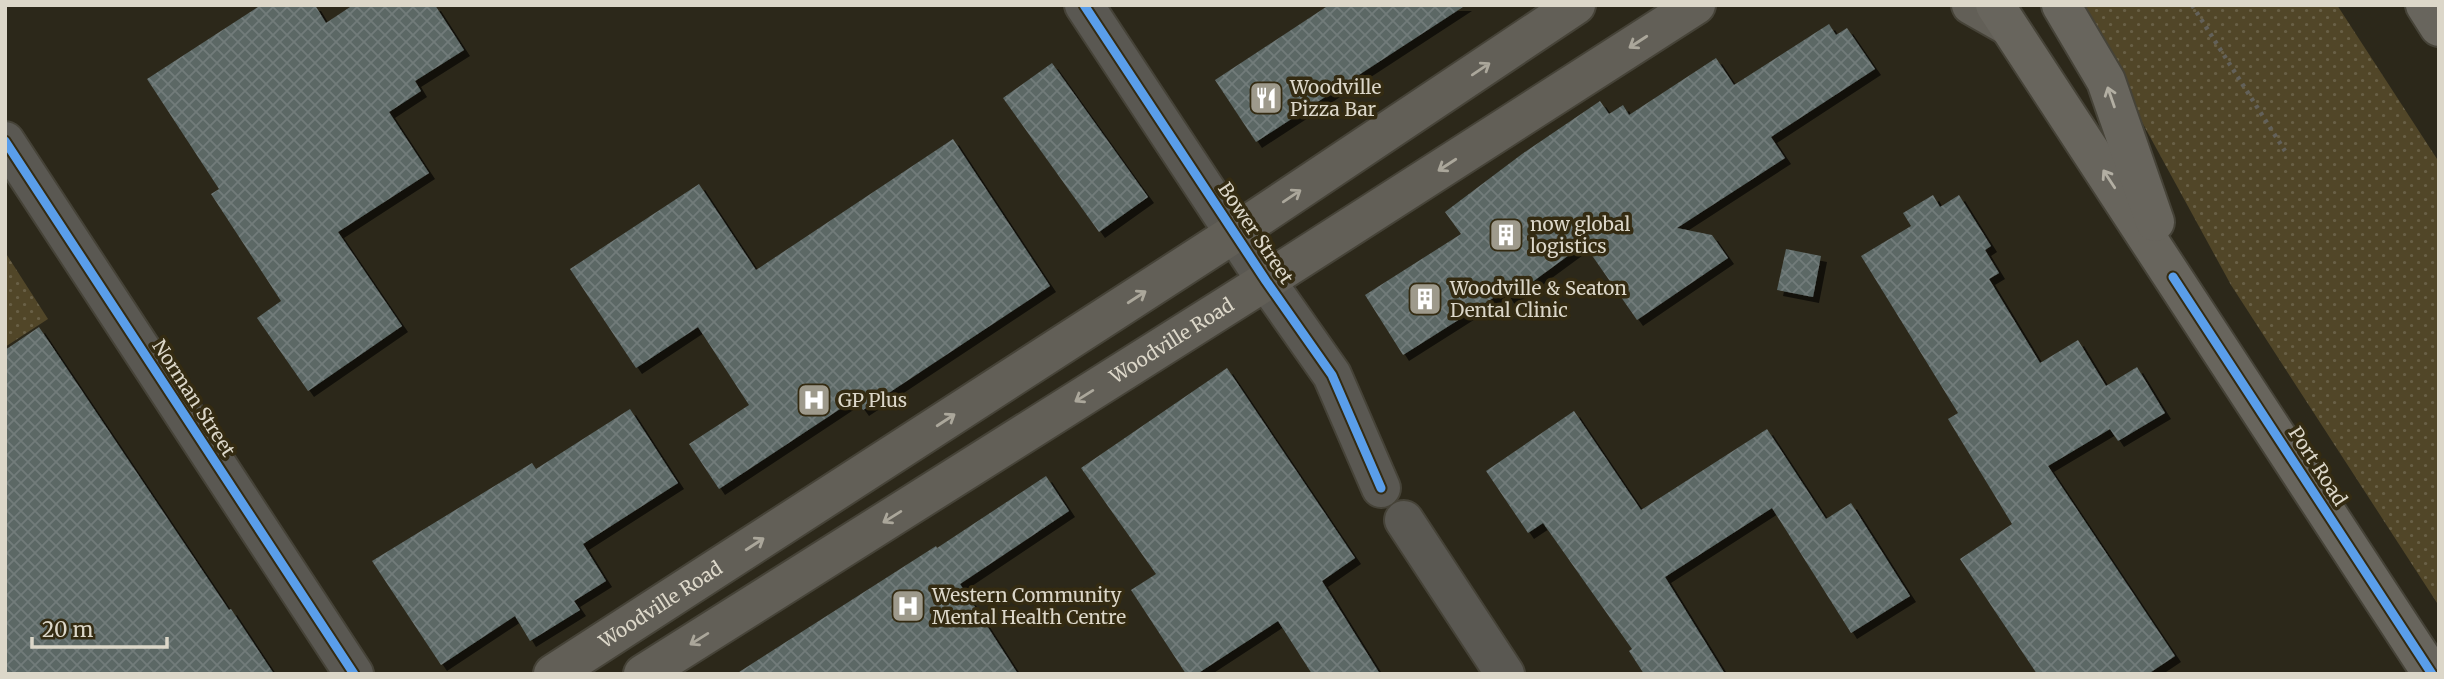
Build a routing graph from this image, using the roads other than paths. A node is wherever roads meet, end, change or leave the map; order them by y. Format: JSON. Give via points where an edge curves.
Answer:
{"nodes":[{"id":1,"x":1084,"y":5,"type":"edge"},
{"id":2,"x":1576,"y":5,"type":"edge"},
{"id":3,"x":1696,"y":5,"type":"edge"},
{"id":4,"x":1971,"y":5,"type":"edge"},
{"id":5,"x":2061,"y":5,"type":"edge"},
{"id":6,"x":2425,"y":5,"type":"edge"},
{"id":7,"x":2002,"y":16,"type":"edge"},
{"id":8,"x":2439,"y":27,"type":"edge"},
{"id":9,"x":5,"y":141,"type":"edge"},
{"id":10,"x":1235,"y":233,"type":"junction"},
{"id":11,"x":2174,"y":277,"type":"junction"},
{"id":12,"x":1266,"y":281,"type":"junction"},
{"id":13,"x":1381,"y":488,"type":"dead end"},
{"id":14,"x":1404,"y":520,"type":"dead end"},
{"id":15,"x":354,"y":674,"type":"edge"},
{"id":16,"x":553,"y":674,"type":"edge"},
{"id":17,"x":643,"y":674,"type":"edge"},
{"id":18,"x":1506,"y":674,"type":"edge"},
{"id":19,"x":2432,"y":674,"type":"edge"}],
"edges":[{"from":1,"to":10,"type":"street","name":"Bower Street"},
{"from":10,"to":2,"type":"main road","name":"Woodville Road","one_way":true},
{"from":3,"to":12,"type":"main road","name":"Woodville Road","one_way":true},
{"from":4,"to":7,"type":"main road"},
{"from":11,"to":5,"type":"highway","one_way":true,"via":[[2106,82]]},
{"from":6,"to":8,"type":"highway"},
{"from":11,"to":7,"type":"highway","name":"Port Road","one_way":true},
{"from":9,"to":15,"type":"street","name":"Norman Street"},
{"from":10,"to":12,"type":"street","name":"Bower Street"},
{"from":16,"to":10,"type":"main road","name":"Woodville Road","one_way":true},
{"from":11,"to":19,"type":"highway","name":"Port Road"},
{"from":12,"to":13,"type":"street","name":"Bower Street","via":[[1332,375]]},
{"from":12,"to":17,"type":"main road","name":"Woodville Road","one_way":true},
{"from":14,"to":18,"type":"street"}]}
